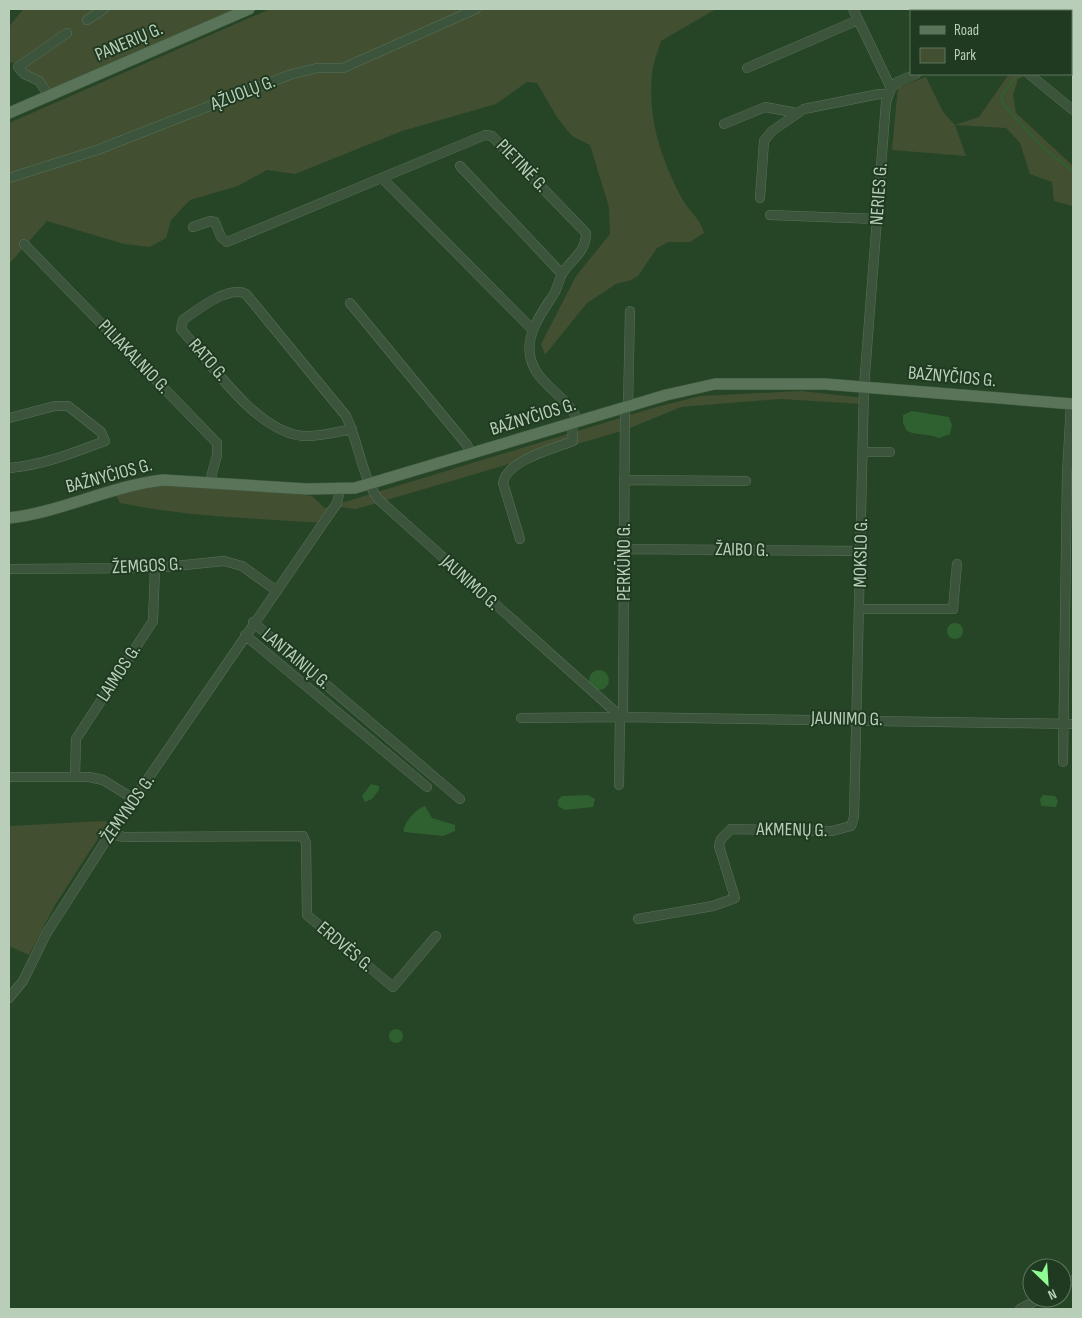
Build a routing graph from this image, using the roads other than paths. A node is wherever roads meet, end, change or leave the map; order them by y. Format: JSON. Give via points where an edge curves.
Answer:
{"nodes":[{"id":1,"x":104,"y":9,"type":"edge"},
{"id":2,"x":249,"y":9,"type":"edge"},
{"id":3,"x":476,"y":9,"type":"edge"},
{"id":4,"x":853,"y":9,"type":"edge"},
{"id":5,"x":87,"y":20,"type":"dead end"},
{"id":6,"x":858,"y":20,"type":"junction"},
{"id":7,"x":66,"y":32,"type":"dead end"},
{"id":8,"x":747,"y":68,"type":"dead end"},
{"id":9,"x":914,"y":75,"type":"edge"},
{"id":10,"x":1030,"y":75,"type":"edge"},
{"id":11,"x":889,"y":91,"type":"junction"},
{"id":12,"x":49,"y":96,"type":"junction"},
{"id":13,"x":1073,"y":110,"type":"edge"},
{"id":14,"x":797,"y":113,"type":"junction"},
{"id":15,"x":9,"y":114,"type":"edge"},
{"id":16,"x":724,"y":124,"type":"dead end"},
{"id":17,"x":460,"y":166,"type":"dead end"},
{"id":18,"x":9,"y":178,"type":"edge"},
{"id":19,"x":382,"y":178,"type":"junction"},
{"id":20,"x":760,"y":198,"type":"dead end"},
{"id":21,"x":770,"y":215,"type":"dead end"},
{"id":22,"x":877,"y":219,"type":"junction"},
{"id":23,"x":193,"y":227,"type":"dead end"},
{"id":24,"x":24,"y":244,"type":"dead end"},
{"id":25,"x":562,"y":274,"type":"junction"},
{"id":26,"x":350,"y":303,"type":"dead end"},
{"id":27,"x":630,"y":312,"type":"dead end"},
{"id":28,"x":533,"y":330,"type":"junction"},
{"id":29,"x":864,"y":387,"type":"junction"},
{"id":30,"x":1072,"y":404,"type":"edge"},
{"id":31,"x":627,"y":407,"type":"junction"},
{"id":32,"x":9,"y":418,"type":"edge"},
{"id":33,"x":575,"y":422,"type":"junction"},
{"id":34,"x":352,"y":429,"type":"junction"},
{"id":35,"x":863,"y":452,"type":"junction"},
{"id":36,"x":890,"y":452,"type":"dead end"},
{"id":37,"x":472,"y":454,"type":"junction"},
{"id":38,"x":9,"y":468,"type":"edge"},
{"id":39,"x":624,"y":480,"type":"junction"},
{"id":40,"x":210,"y":481,"type":"junction"},
{"id":41,"x":746,"y":481,"type":"dead end"},
{"id":42,"x":370,"y":484,"type":"junction"},
{"id":43,"x":340,"y":490,"type":"junction"},
{"id":44,"x":9,"y":518,"type":"edge"},
{"id":45,"x":520,"y":539,"type":"dead end"},
{"id":46,"x":624,"y":549,"type":"junction"},
{"id":47,"x":861,"y":551,"type":"junction"},
{"id":48,"x":957,"y":564,"type":"dead end"},
{"id":49,"x":155,"y":568,"type":"junction"},
{"id":50,"x":9,"y":569,"type":"edge"},
{"id":51,"x":277,"y":591,"type":"junction"},
{"id":52,"x":860,"y":610,"type":"junction"},
{"id":53,"x":253,"y":622,"type":"junction"},
{"id":54,"x":245,"y":635,"type":"junction"},
{"id":55,"x":622,"y":716,"type":"junction"},
{"id":56,"x":521,"y":718,"type":"dead end"},
{"id":57,"x":857,"y":719,"type":"junction"},
{"id":58,"x":1063,"y":724,"type":"junction"},
{"id":59,"x":1073,"y":724,"type":"edge"},
{"id":60,"x":1063,"y":762,"type":"dead end"},
{"id":61,"x":75,"y":776,"type":"junction"},
{"id":62,"x":9,"y":777,"type":"edge"},
{"id":63,"x":619,"y":785,"type":"dead end"},
{"id":64,"x":427,"y":787,"type":"dead end"},
{"id":65,"x":134,"y":799,"type":"junction"},
{"id":66,"x":460,"y":799,"type":"dead end"},
{"id":67,"x":110,"y":834,"type":"junction"},
{"id":68,"x":638,"y":919,"type":"dead end"},
{"id":69,"x":436,"y":936,"type":"dead end"},
{"id":70,"x":9,"y":998,"type":"edge"}],
"edges":[{"from":1,"to":5,"type":"street"},
{"from":2,"to":12,"type":"main road","name":"PANERIŲ G."},
{"from":3,"to":18,"type":"street","name":"ĄŽUOLŲ G.","via":[[343,68],[317,68],[289,75],[97,150]]},
{"from":4,"to":6,"type":"street"},
{"from":6,"to":8,"type":"street"},
{"from":6,"to":11,"type":"street"},
{"from":7,"to":12,"type":"street","via":[[18,67],[39,81]]},
{"from":9,"to":11,"type":"street","via":[[897,82]]},
{"from":10,"to":13,"type":"street"},
{"from":11,"to":14,"type":"street","via":[[818,105]]},
{"from":11,"to":22,"type":"street","name":"NERIES G."},
{"from":12,"to":15,"type":"main road","name":"PANERIŲ G."},
{"from":14,"to":16,"type":"street","via":[[765,107]]},
{"from":14,"to":20,"type":"street","via":[[764,141]]},
{"from":17,"to":25,"type":"street"},
{"from":19,"to":23,"type":"street","name":"PIETINĖ G.","via":[[227,242],[214,222]]},
{"from":19,"to":25,"type":"street","name":"PIETINĖ G.","via":[[485,135],[492,136],[586,233],[582,252]]},
{"from":19,"to":28,"type":"street"},
{"from":21,"to":22,"type":"street"},
{"from":22,"to":29,"type":"street","name":"NERIES G."},
{"from":24,"to":40,"type":"street","name":"PILIAKALNIO G.","via":[[217,443]]},
{"from":25,"to":28,"type":"street","name":"PIETINĖ G."},
{"from":26,"to":37,"type":"street"},
{"from":27,"to":31,"type":"street","name":"PERKŪNO G."},
{"from":28,"to":33,"type":"street","name":"PIETINĖ G.","via":[[530,354],[537,375],[574,411]]},
{"from":29,"to":30,"type":"main road","name":"BAŽNYČIOS G."},
{"from":29,"to":31,"type":"main road","name":"BAŽNYČIOS G.","via":[[716,384]]},
{"from":29,"to":35,"type":"street","name":"MOKSLO G."},
{"from":30,"to":58,"type":"street","via":[[1067,473]]},
{"from":31,"to":33,"type":"main road","name":"BAŽNYČIOS G."},
{"from":31,"to":39,"type":"street","name":"PERKŪNO G."},
{"from":32,"to":38,"type":"street","via":[[55,406],[68,406],[101,432],[105,440],[50,461]]},
{"from":33,"to":37,"type":"main road","name":"BAŽNYČIOS G."},
{"from":33,"to":45,"type":"street","via":[[573,441],[519,462],[504,475],[503,483]]},
{"from":34,"to":34,"type":"street","name":"RATO G.","via":[[301,436],[281,430],[246,404],[181,329],[183,320],[204,305],[230,293],[246,294],[339,406]]},
{"from":34,"to":42,"type":"street","name":"RATO G."},
{"from":35,"to":36,"type":"street"},
{"from":35,"to":47,"type":"street","name":"MOKSLO G."},
{"from":37,"to":42,"type":"main road","name":"BAŽNYČIOS G."},
{"from":39,"to":41,"type":"street"},
{"from":39,"to":46,"type":"street","name":"PERKŪNO G."},
{"from":40,"to":43,"type":"main road","name":"BAŽNYČIOS G."},
{"from":40,"to":44,"type":"main road","name":"BAŽNYČIOS G.","via":[[150,481],[50,511]]},
{"from":42,"to":43,"type":"main road","name":"BAŽNYČIOS G."},
{"from":42,"to":55,"type":"street","name":"JAUNIMO G.","via":[[383,504]]},
{"from":43,"to":51,"type":"street","name":"LANTAINIŲ G.","via":[[337,503]]},
{"from":46,"to":47,"type":"street","name":"ŽAIBO G."},
{"from":46,"to":55,"type":"street","name":"PERKŪNO G."},
{"from":47,"to":52,"type":"street","name":"MOKSLO G."},
{"from":48,"to":52,"type":"street","via":[[953,609]]},
{"from":49,"to":50,"type":"street","name":"ŽEMGOS G."},
{"from":49,"to":51,"type":"street","name":"ŽEMGOS G.","via":[[224,561],[242,566]]},
{"from":49,"to":61,"type":"street","name":"LAIMOS G.","via":[[153,621],[76,739]]},
{"from":51,"to":53,"type":"street","name":"LANTAINIŲ G."},
{"from":52,"to":57,"type":"street","name":"MOKSLO G."},
{"from":53,"to":54,"type":"street","name":"ŽEMYNOS G."},
{"from":53,"to":66,"type":"street","name":"LANTAINIŲ G."},
{"from":54,"to":64,"type":"street"},
{"from":54,"to":65,"type":"street","name":"ŽEMYNOS G."},
{"from":55,"to":56,"type":"street","name":"JAUNIMO G."},
{"from":55,"to":57,"type":"street","name":"JAUNIMO G."},
{"from":55,"to":63,"type":"street","name":"PERKŪNO G."},
{"from":57,"to":58,"type":"street","name":"JAUNIMO G."},
{"from":57,"to":68,"type":"street","name":"AKMENŲ G.","via":[[855,807],[851,826],[832,831],[730,829],[719,846],[736,898],[714,906]]},
{"from":58,"to":59,"type":"street","name":"JAUNIMO G."},
{"from":58,"to":60,"type":"street"},
{"from":61,"to":62,"type":"street"},
{"from":61,"to":65,"type":"street","via":[[103,780]]},
{"from":65,"to":67,"type":"street","name":"ŽEMYNOS G."},
{"from":67,"to":69,"type":"street","name":"ERDVĖS G.","via":[[124,837],[303,836],[306,842],[307,915],[393,986]]},
{"from":67,"to":70,"type":"street","name":"ŽEMYNOS G.","via":[[56,917],[23,981]]}]}
